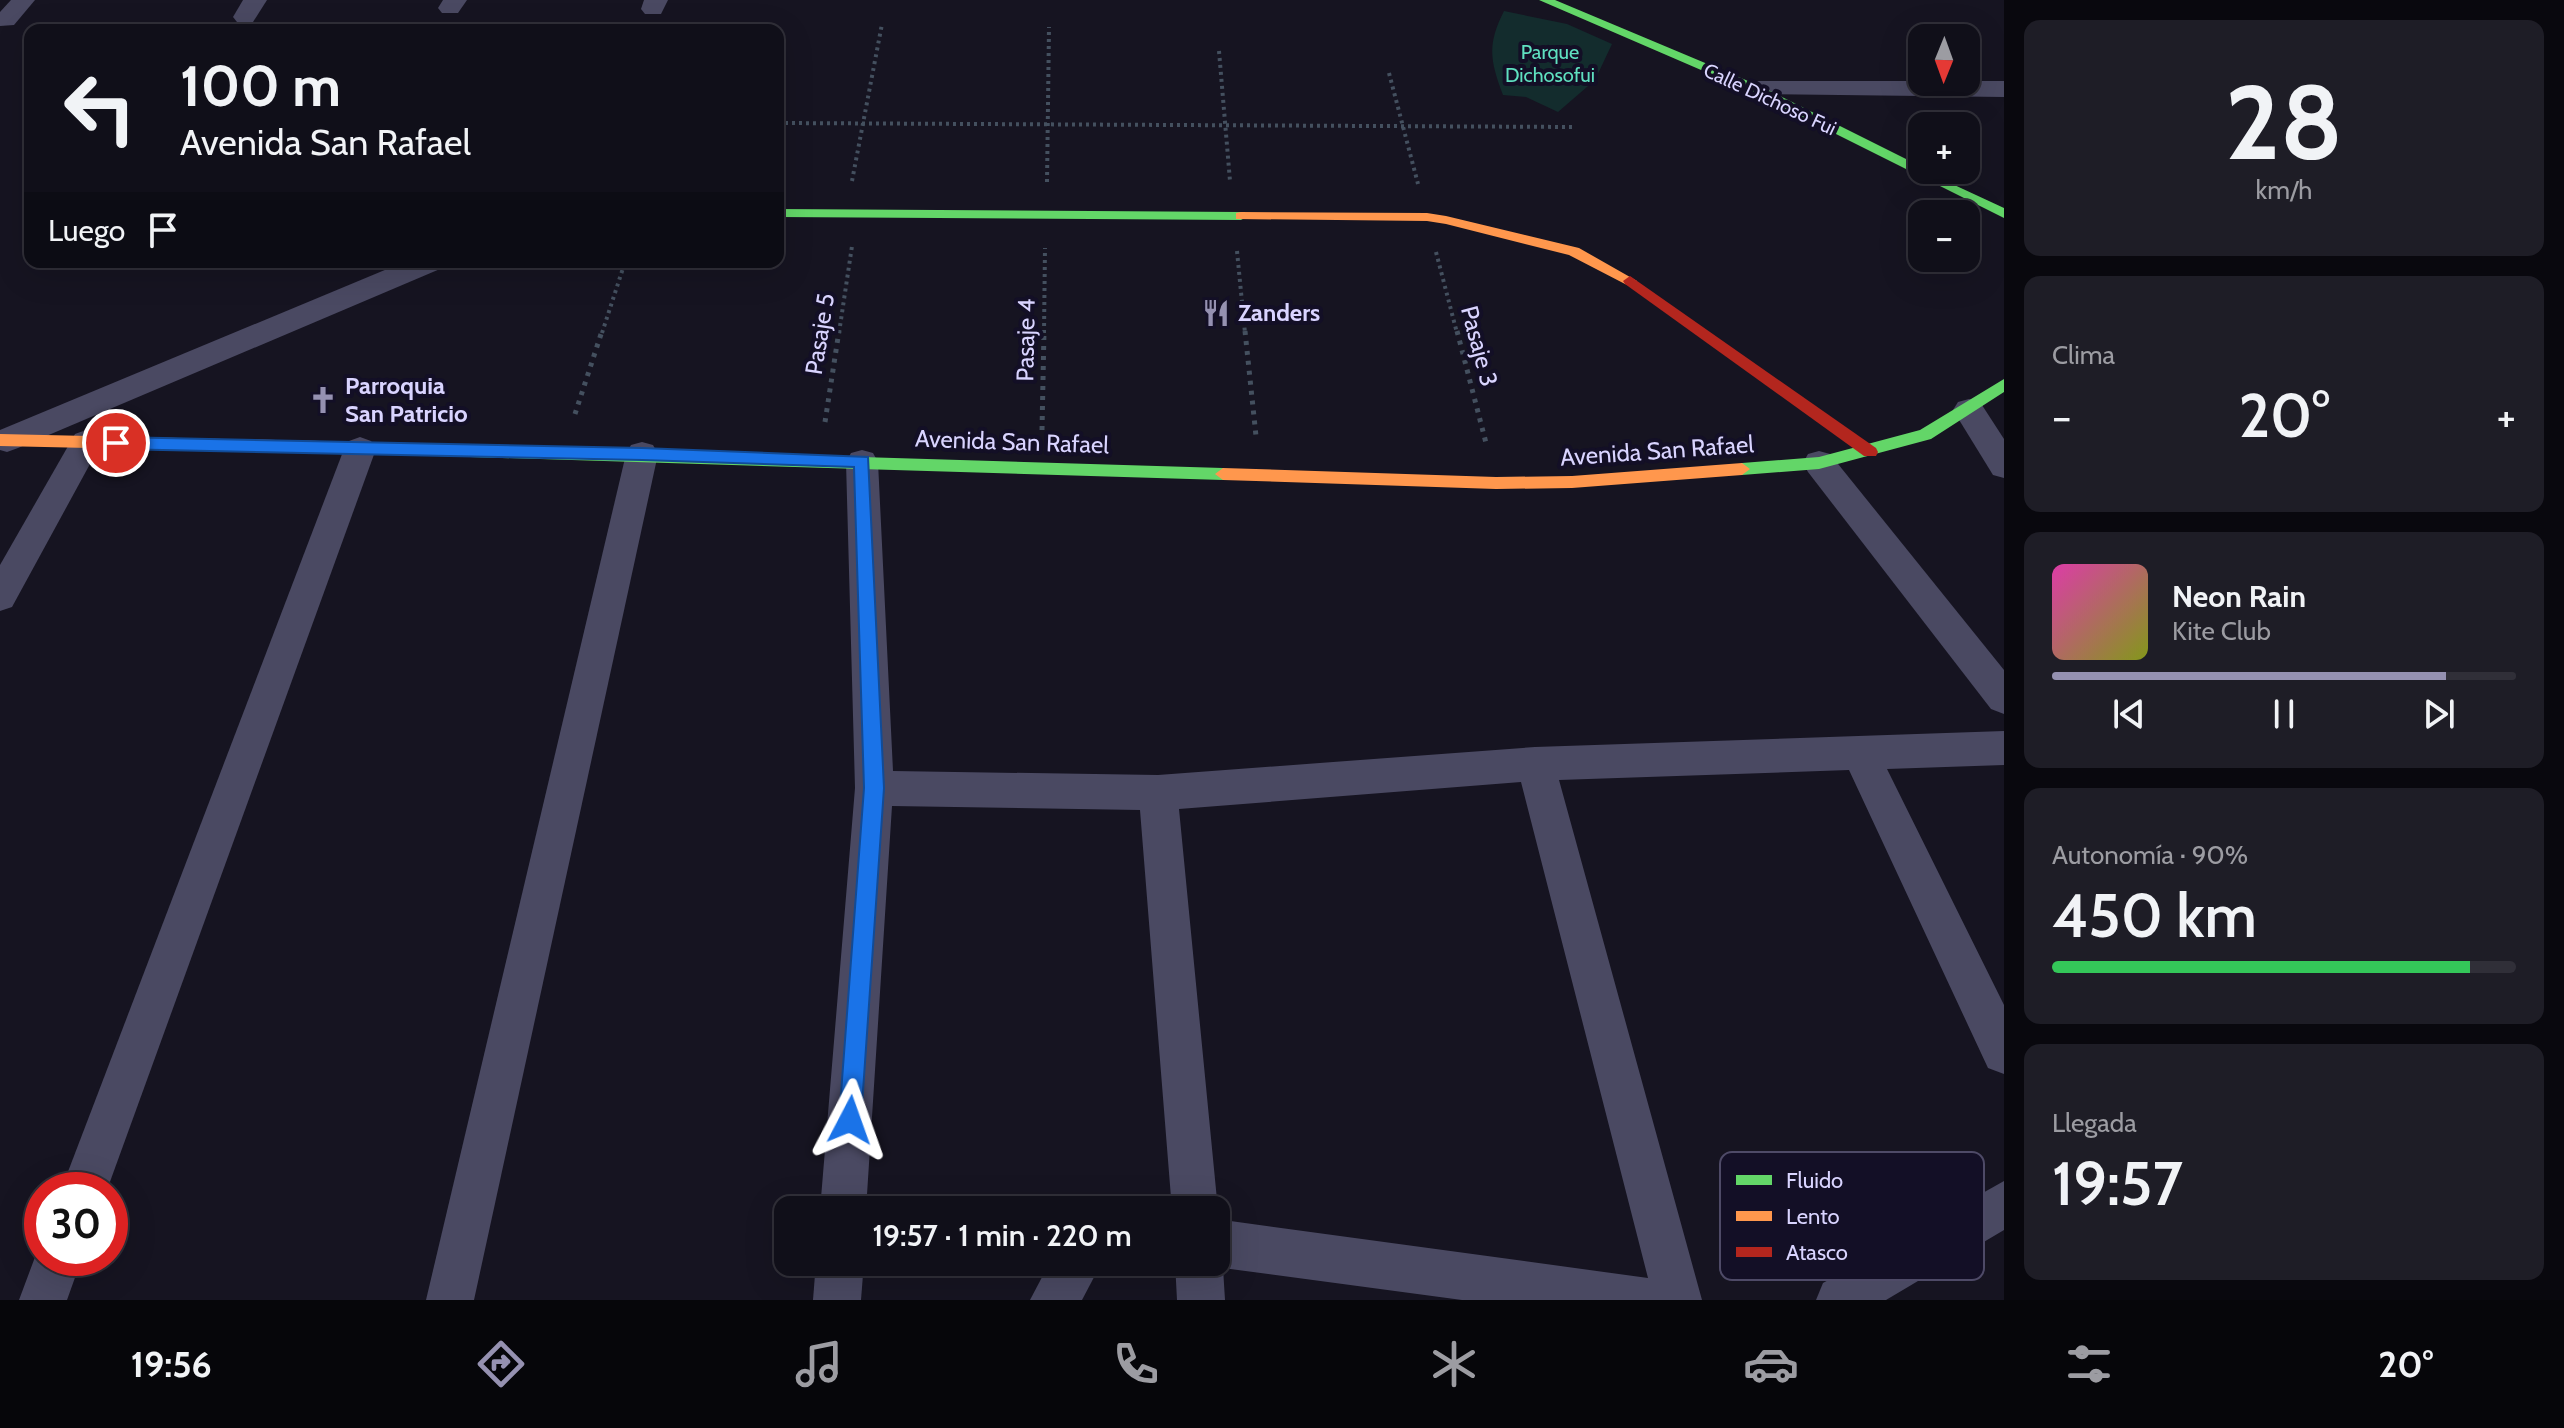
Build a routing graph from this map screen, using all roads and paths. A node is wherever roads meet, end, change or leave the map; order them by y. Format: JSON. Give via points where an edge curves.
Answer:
{"nodes":[{"id":1,"x":23,"y":0,"type":"edge"},
{"id":2,"x":1540,"y":1,"type":"edge"},
{"id":3,"x":6,"y":20,"type":"dead end"},
{"id":4,"x":882,"y":24,"type":"dead end"},
{"id":5,"x":1049,"y":27,"type":"dead end"},
{"id":6,"x":1219,"y":51,"type":"dead end"},
{"id":7,"x":1389,"y":73,"type":"dead end"},
{"id":8,"x":1756,"y":89,"type":"junction"},
{"id":9,"x":2004,"y":89,"type":"edge"},
{"id":10,"x":784,"y":123,"type":"edge"},
{"id":11,"x":863,"y":124,"type":"junction"},
{"id":12,"x":1048,"y":124,"type":"junction"},
{"id":13,"x":1225,"y":125,"type":"junction"},
{"id":14,"x":1403,"y":126,"type":"junction"},
{"id":15,"x":1574,"y":127,"type":"dead end"},
{"id":16,"x":784,"y":213,"type":"edge"},
{"id":17,"x":1046,"y":213,"type":"junction"},
{"id":18,"x":852,"y":214,"type":"junction"},
{"id":19,"x":2004,"y":214,"type":"edge"},
{"id":20,"x":1233,"y":216,"type":"junction"},
{"id":21,"x":1427,"y":217,"type":"junction"},
{"id":22,"x":416,"y":268,"type":"edge"},
{"id":23,"x":623,"y":268,"type":"edge"},
{"id":24,"x":2004,"y":385,"type":"edge"},
{"id":25,"x":1969,"y":410,"type":"junction"},
{"id":26,"x":3,"y":440,"type":"edge"},
{"id":27,"x":86,"y":442,"type":"junction"},
{"id":28,"x":360,"y":449,"type":"junction"},
{"id":29,"x":562,"y":452,"type":"junction"},
{"id":30,"x":1870,"y":452,"type":"junction"},
{"id":31,"x":642,"y":454,"type":"junction"},
{"id":32,"x":819,"y":459,"type":"junction"},
{"id":33,"x":862,"y":462,"type":"junction"},
{"id":34,"x":1819,"y":463,"type":"junction"},
{"id":35,"x":2004,"y":466,"type":"edge"},
{"id":36,"x":1042,"y":467,"type":"junction"},
{"id":37,"x":1259,"y":473,"type":"junction"},
{"id":38,"x":1496,"y":483,"type":"junction"},
{"id":39,"x":0,"y":597,"type":"edge"},
{"id":40,"x":2004,"y":698,"type":"edge"},
{"id":41,"x":2004,"y":748,"type":"edge"},
{"id":42,"x":1859,"y":751,"type":"junction"},
{"id":43,"x":1535,"y":764,"type":"junction"},
{"id":44,"x":874,"y":788,"type":"junction"},
{"id":45,"x":1158,"y":793,"type":"junction"},
{"id":46,"x":2004,"y":1052,"type":"edge"},
{"id":47,"x":91,"y":1172,"type":"edge"},
{"id":48,"x":844,"y":1196,"type":"edge"},
{"id":49,"x":1194,"y":1196,"type":"edge"},
{"id":50,"x":2004,"y":1204,"type":"edge"},
{"id":51,"x":1984,"y":1216,"type":"edge"},
{"id":52,"x":1230,"y":1245,"type":"edge"},
{"id":53,"x":52,"y":1276,"type":"edge"},
{"id":54,"x":839,"y":1276,"type":"edge"},
{"id":55,"x":1069,"y":1276,"type":"edge"},
{"id":56,"x":1200,"y":1276,"type":"edge"},
{"id":57,"x":1874,"y":1280,"type":"edge"},
{"id":58,"x":43,"y":1300,"type":"edge"},
{"id":59,"x":450,"y":1300,"type":"edge"},
{"id":60,"x":837,"y":1300,"type":"edge"},
{"id":61,"x":1054,"y":1300,"type":"edge"},
{"id":62,"x":1201,"y":1300,"type":"edge"},
{"id":63,"x":1642,"y":1300,"type":"edge"},
{"id":64,"x":1678,"y":1300,"type":"edge"},
{"id":65,"x":1840,"y":1300,"type":"edge"}],
"edges":[{"from":1,"to":3,"type":"street"},
{"from":2,"to":8,"type":"street","name":"Calle Dichoso Fui"},
{"from":4,"to":11,"type":"path","name":"Pasaje 5"},
{"from":5,"to":12,"type":"path","name":"Pasaje 4"},
{"from":6,"to":13,"type":"path"},
{"from":7,"to":14,"type":"path","name":"Pasaje 3"},
{"from":8,"to":9,"type":"street"},
{"from":8,"to":19,"type":"street","name":"Calle Dichoso Fui"},
{"from":10,"to":11,"type":"path"},
{"from":11,"to":12,"type":"path"},
{"from":11,"to":18,"type":"path","name":"Pasaje 5"},
{"from":12,"to":13,"type":"path"},
{"from":12,"to":17,"type":"path","name":"Pasaje 4"},
{"from":13,"to":14,"type":"path"},
{"from":13,"to":20,"type":"path"},
{"from":14,"to":15,"type":"path"},
{"from":14,"to":21,"type":"path","name":"Pasaje 3"},
{"from":16,"to":18,"type":"street"},
{"from":17,"to":18,"type":"street"},
{"from":17,"to":20,"type":"street"},
{"from":17,"to":36,"type":"path","name":"Pasaje 4"},
{"from":18,"to":32,"type":"path","name":"Pasaje 5"},
{"from":20,"to":21,"type":"street"},
{"from":20,"to":37,"type":"path"},
{"from":21,"to":30,"type":"street","via":[[1574,251],[1644,288]]},
{"from":21,"to":38,"type":"path","name":"Pasaje 3"},
{"from":22,"to":26,"type":"street"},
{"from":23,"to":29,"type":"path"},
{"from":24,"to":25,"type":"street","name":"Avenida San Rafael"},
{"from":25,"to":30,"type":"street","name":"Avenida San Rafael","via":[[1925,435]]},
{"from":25,"to":35,"type":"street"},
{"from":26,"to":27,"type":"street","name":"Avenida San Rafael"},
{"from":27,"to":28,"type":"street","name":"Avenida San Rafael"},
{"from":27,"to":39,"type":"street"},
{"from":28,"to":29,"type":"street","name":"Avenida San Rafael"},
{"from":28,"to":47,"type":"street"},
{"from":29,"to":31,"type":"street","name":"Avenida San Rafael"},
{"from":30,"to":34,"type":"street","name":"Avenida San Rafael"},
{"from":31,"to":32,"type":"street","name":"Avenida San Rafael"},
{"from":31,"to":59,"type":"street"},
{"from":32,"to":33,"type":"street","name":"Avenida San Rafael"},
{"from":33,"to":36,"type":"street","name":"Avenida San Rafael"},
{"from":33,"to":44,"type":"street"},
{"from":34,"to":38,"type":"street","name":"Avenida San Rafael"},
{"from":34,"to":40,"type":"street"},
{"from":36,"to":37,"type":"street","name":"Avenida San Rafael"},
{"from":37,"to":38,"type":"street","name":"Avenida San Rafael"},
{"from":41,"to":42,"type":"street"},
{"from":42,"to":43,"type":"street"},
{"from":42,"to":46,"type":"street"},
{"from":43,"to":45,"type":"street"},
{"from":43,"to":64,"type":"street"},
{"from":44,"to":45,"type":"street"},
{"from":44,"to":48,"type":"street"},
{"from":45,"to":49,"type":"street"},
{"from":50,"to":51,"type":"street"},
{"from":52,"to":63,"type":"street"},
{"from":53,"to":58,"type":"street"},
{"from":54,"to":60,"type":"street"},
{"from":55,"to":61,"type":"street"},
{"from":56,"to":62,"type":"street"},
{"from":57,"to":65,"type":"street"}]}
